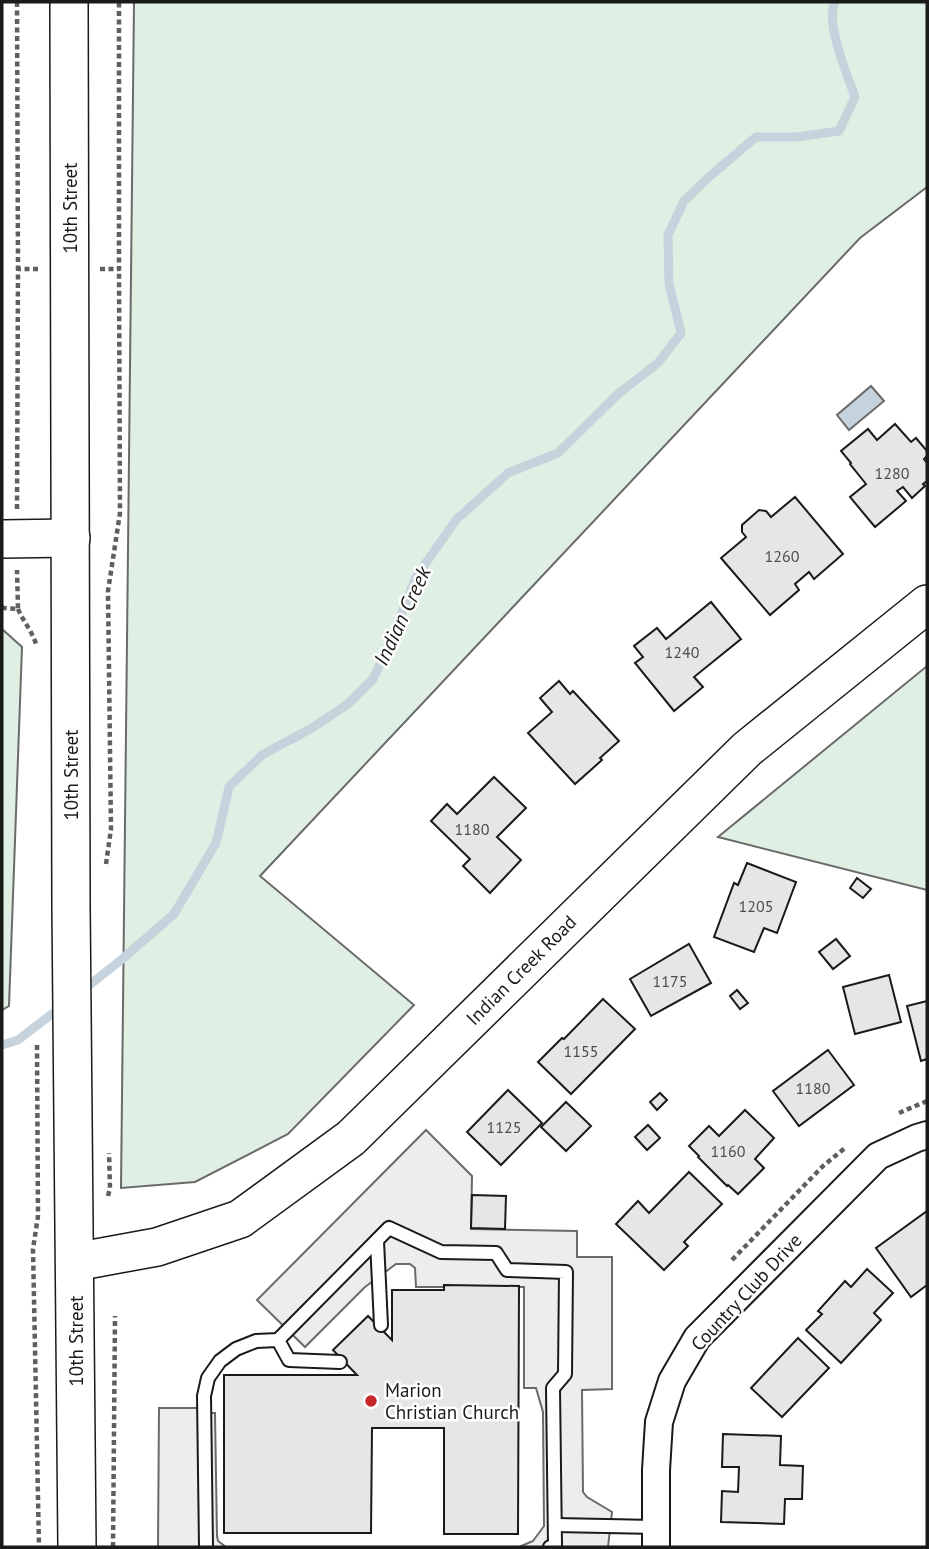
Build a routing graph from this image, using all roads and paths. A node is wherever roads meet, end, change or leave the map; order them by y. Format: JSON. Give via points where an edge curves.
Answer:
{"nodes":[{"id":1,"x":17,"y":2,"type":"edge"},
{"id":2,"x":69,"y":2,"type":"edge"},
{"id":3,"x":119,"y":2,"type":"edge"},
{"id":4,"x":96,"y":269,"type":"dead end"},
{"id":5,"x":119,"y":269,"type":"junction"},
{"id":6,"x":18,"y":270,"type":"junction"},
{"id":7,"x":39,"y":270,"type":"dead end"},
{"id":8,"x":17,"y":492,"type":"dead end"},
{"id":9,"x":71,"y":538,"type":"junction"},
{"id":10,"x":2,"y":539,"type":"edge"},
{"id":11,"x":18,"y":600,"type":"dead end"},
{"id":12,"x":927,"y":604,"type":"edge"},
{"id":13,"x":2,"y":607,"type":"edge"},
{"id":14,"x":105,"y":873,"type":"dead end"},
{"id":15,"x":37,"y":1037,"type":"dead end"},
{"id":16,"x":927,"y":1135,"type":"edge"},
{"id":17,"x":377,"y":1241,"type":"junction"},
{"id":18,"x":75,"y":1262,"type":"junction"},
{"id":19,"x":115,"y":1316,"type":"dead end"},
{"id":20,"x":380,"y":1325,"type":"dead end"},
{"id":21,"x":278,"y":1340,"type":"junction"},
{"id":22,"x":340,"y":1362,"type":"dead end"},
{"id":23,"x":555,"y":1525,"type":"junction"},
{"id":24,"x":656,"y":1537,"type":"edge"},
{"id":25,"x":39,"y":1547,"type":"edge"},
{"id":26,"x":77,"y":1547,"type":"edge"},
{"id":27,"x":113,"y":1547,"type":"edge"},
{"id":28,"x":206,"y":1547,"type":"edge"},
{"id":29,"x":550,"y":1547,"type":"edge"}],
"edges":[{"from":1,"to":6,"type":"path"},
{"from":2,"to":9,"type":"street","name":"10th Street"},
{"from":3,"to":5,"type":"path"},
{"from":4,"to":5,"type":"path"},
{"from":5,"to":14,"type":"path","via":[[120,513],[108,591],[111,829]]},
{"from":6,"to":7,"type":"path"},
{"from":6,"to":8,"type":"path"},
{"from":9,"to":10,"type":"street"},
{"from":9,"to":18,"type":"street","name":"10th Street"},
{"from":11,"to":13,"type":"path","via":[[18,609]]},
{"from":12,"to":18,"type":"street","name":"Indian Creek Road","via":[[747,749],[351,1138],[240,1219],[157,1247]]},
{"from":15,"to":25,"type":"path","via":[[38,1216],[33,1249]]},
{"from":16,"to":24,"type":"street","name":"Country Club Drive","via":[[878,1156],[697,1338],[672,1381],[659,1422]]},
{"from":17,"to":20,"type":"lane"},
{"from":17,"to":21,"type":"lane"},
{"from":17,"to":23,"type":"lane","via":[[389,1228],[440,1252],[496,1253],[507,1270],[566,1272],[565,1374],[553,1388]]},
{"from":18,"to":26,"type":"street","name":"10th Street"},
{"from":19,"to":27,"type":"path"},
{"from":21,"to":22,"type":"lane","via":[[289,1360]]},
{"from":21,"to":28,"type":"lane","via":[[256,1341],[236,1349],[208,1378],[204,1396]]},
{"from":23,"to":24,"type":"lane"},
{"from":23,"to":29,"type":"lane","via":[[555,1545]]}]}
